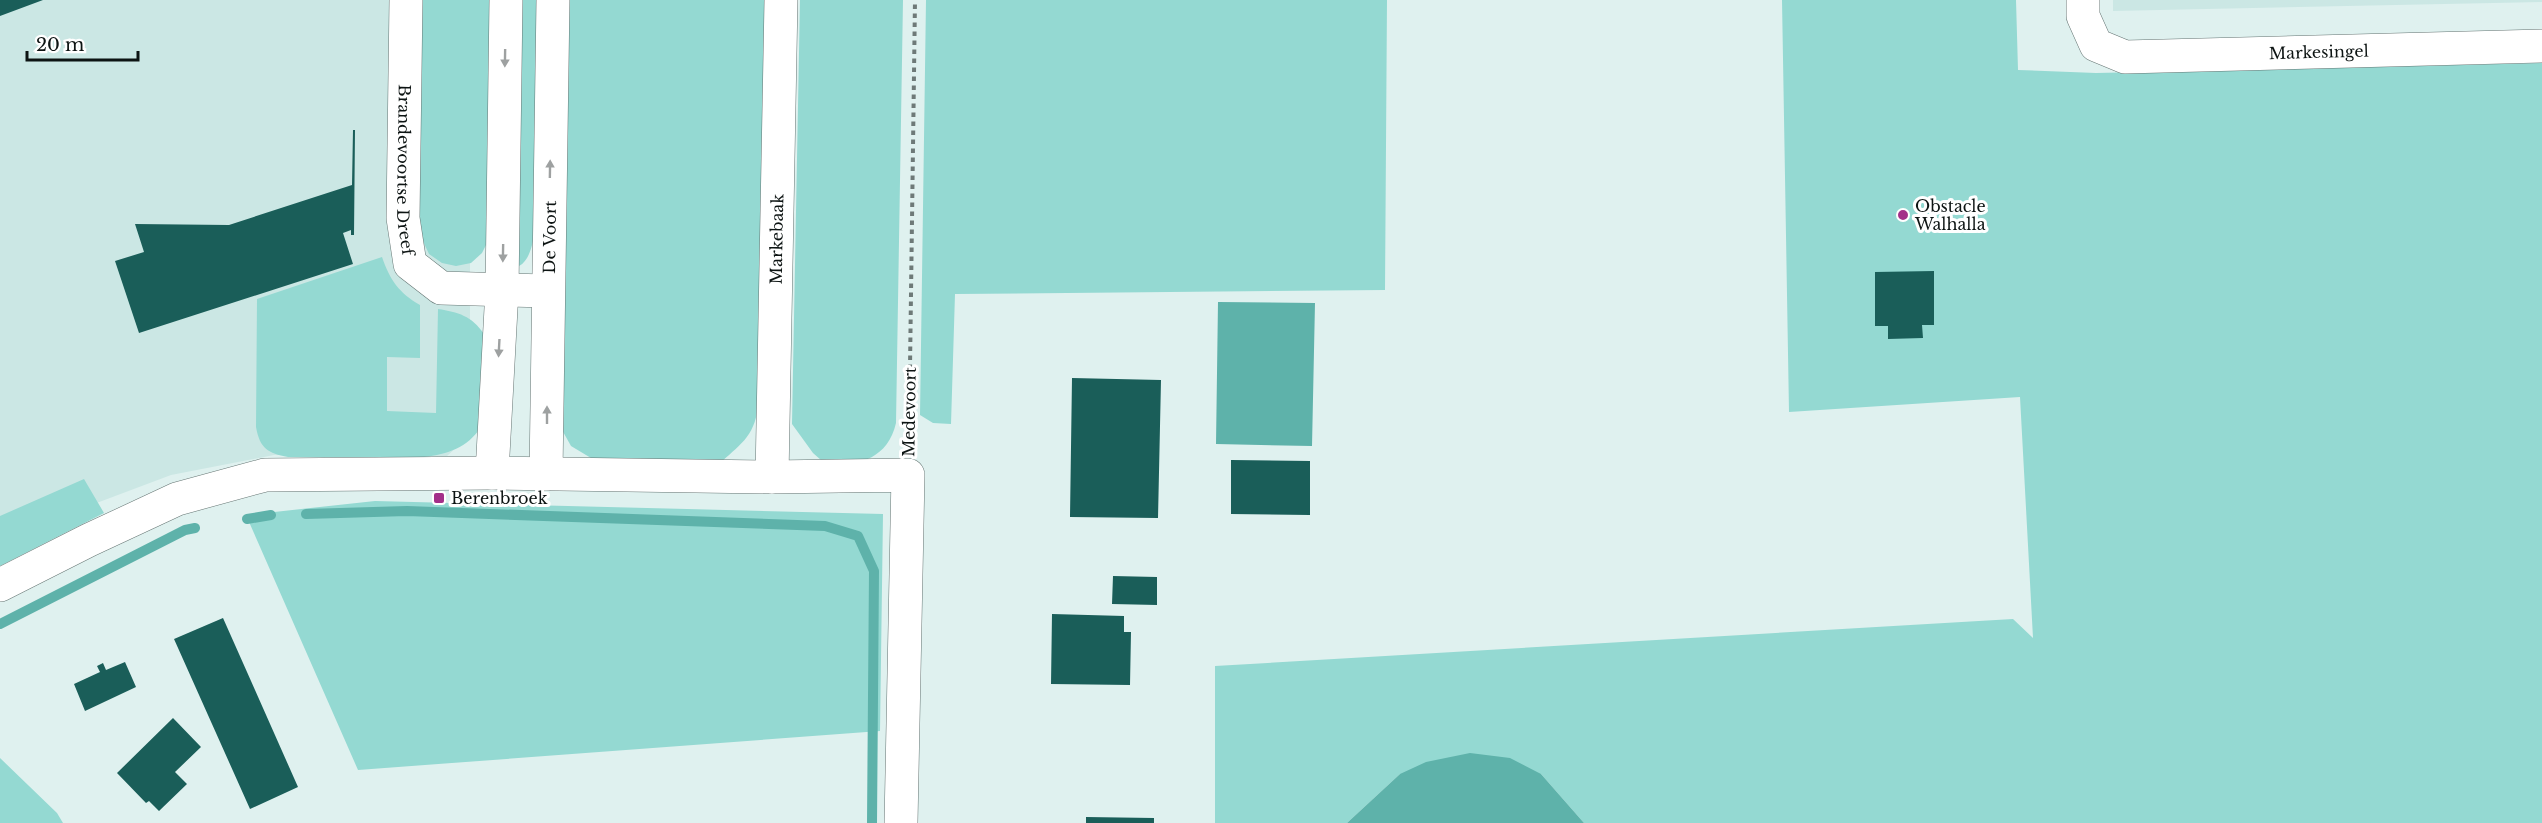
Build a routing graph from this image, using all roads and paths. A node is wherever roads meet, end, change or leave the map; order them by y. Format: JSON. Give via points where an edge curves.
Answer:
{"nodes":[{"id":1,"x":406,"y":0,"type":"edge"},
{"id":2,"x":506,"y":0,"type":"edge"},
{"id":3,"x":553,"y":0,"type":"edge"},
{"id":4,"x":781,"y":0,"type":"edge"},
{"id":5,"x":915,"y":0,"type":"edge"},
{"id":6,"x":2083,"y":0,"type":"edge"},
{"id":7,"x":2542,"y":46,"type":"edge"},
{"id":8,"x":502,"y":290,"type":"junction"},
{"id":9,"x":547,"y":291,"type":"junction"},
{"id":10,"x":492,"y":473,"type":"junction"},
{"id":11,"x":546,"y":474,"type":"junction"},
{"id":12,"x":908,"y":475,"type":"junction"},
{"id":13,"x":772,"y":477,"type":"junction"},
{"id":14,"x":0,"y":585,"type":"edge"},
{"id":15,"x":901,"y":823,"type":"edge"}],
"edges":[{"from":1,"to":8,"type":"street","name":"Brandevoortse Dreef","via":[[403,218],[410,264],[441,288]]},
{"from":2,"to":8,"type":"street","one_way":true},
{"from":9,"to":3,"type":"street","name":"De Voort","one_way":true},
{"from":4,"to":13,"type":"street","name":"Markebaak"},
{"from":5,"to":12,"type":"path","name":"Medevoort"},
{"from":6,"to":7,"type":"street","name":"Markesingel","via":[[2083,16],[2096,45],[2126,57]]},
{"from":8,"to":9,"type":"street","name":"Brandevoortse Dreef"},
{"from":8,"to":10,"type":"street","one_way":true},
{"from":11,"to":9,"type":"street","name":"De Voort","one_way":true},
{"from":10,"to":11,"type":"street"},
{"from":10,"to":14,"type":"street","via":[[264,475],[177,499]]},
{"from":11,"to":13,"type":"street"},
{"from":12,"to":13,"type":"street"},
{"from":12,"to":15,"type":"street","name":"Medevoort"}]}
